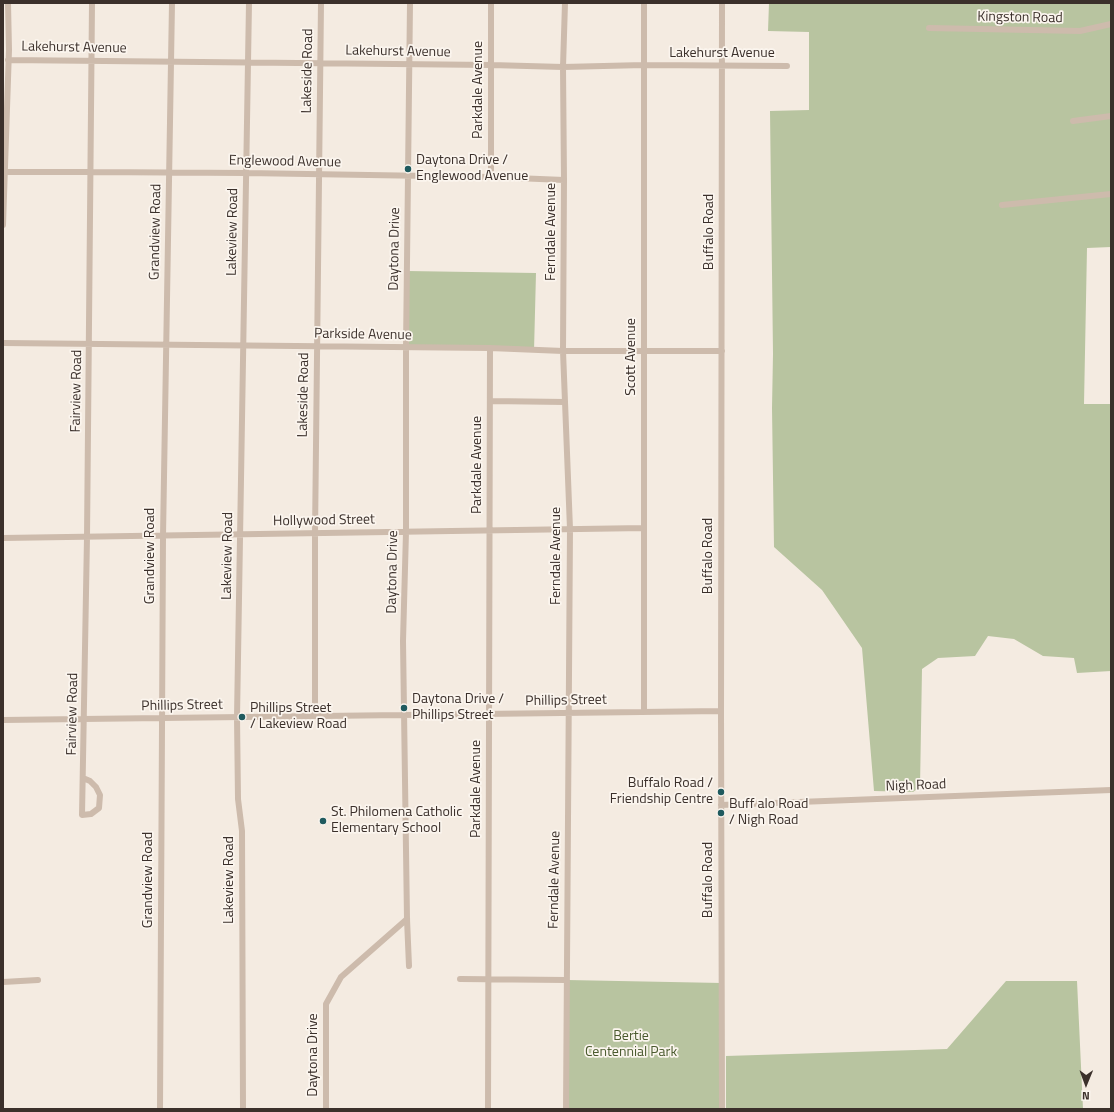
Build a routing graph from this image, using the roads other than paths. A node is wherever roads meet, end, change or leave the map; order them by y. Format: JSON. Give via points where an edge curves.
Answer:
{"nodes":[{"id":1,"x":8,"y":3,"type":"edge"},
{"id":2,"x":92,"y":3,"type":"edge"},
{"id":3,"x":172,"y":3,"type":"edge"},
{"id":4,"x":249,"y":3,"type":"edge"},
{"id":5,"x":321,"y":3,"type":"edge"},
{"id":6,"x":410,"y":3,"type":"edge"},
{"id":7,"x":491,"y":3,"type":"edge"},
{"id":8,"x":564,"y":3,"type":"edge"},
{"id":9,"x":644,"y":3,"type":"edge"},
{"id":10,"x":722,"y":3,"type":"edge"},
{"id":11,"x":1111,"y":24,"type":"edge"},
{"id":12,"x":929,"y":28,"type":"dead end"},
{"id":13,"x":6,"y":50,"type":"edge"},
{"id":14,"x":8,"y":60,"type":"junction"},
{"id":15,"x":92,"y":60,"type":"junction"},
{"id":16,"x":171,"y":61,"type":"junction"},
{"id":17,"x":248,"y":63,"type":"junction"},
{"id":18,"x":320,"y":63,"type":"junction"},
{"id":19,"x":409,"y":64,"type":"junction"},
{"id":20,"x":491,"y":65,"type":"junction"},
{"id":21,"x":644,"y":65,"type":"junction"},
{"id":22,"x":722,"y":66,"type":"junction"},
{"id":23,"x":787,"y":66,"type":"dead end"},
{"id":24,"x":563,"y":67,"type":"junction"},
{"id":25,"x":1111,"y":116,"type":"edge"},
{"id":26,"x":1073,"y":121,"type":"dead end"},
{"id":27,"x":4,"y":172,"type":"edge"},
{"id":28,"x":90,"y":172,"type":"junction"},
{"id":29,"x":169,"y":172,"type":"junction"},
{"id":30,"x":246,"y":173,"type":"junction"},
{"id":31,"x":319,"y":174,"type":"junction"},
{"id":32,"x":408,"y":175,"type":"junction"},
{"id":33,"x":491,"y":177,"type":"junction"},
{"id":34,"x":564,"y":180,"type":"junction"},
{"id":35,"x":1111,"y":194,"type":"edge"},
{"id":36,"x":1002,"y":205,"type":"dead end"},
{"id":37,"x":3,"y":225,"type":"edge"},
{"id":38,"x":3,"y":343,"type":"edge"},
{"id":39,"x":89,"y":344,"type":"junction"},
{"id":40,"x":166,"y":345,"type":"junction"},
{"id":41,"x":243,"y":346,"type":"junction"},
{"id":42,"x":317,"y":346,"type":"junction"},
{"id":43,"x":406,"y":348,"type":"junction"},
{"id":44,"x":490,"y":348,"type":"junction"},
{"id":45,"x":644,"y":350,"type":"junction"},
{"id":46,"x":563,"y":351,"type":"junction"},
{"id":47,"x":722,"y":351,"type":"junction"},
{"id":48,"x":490,"y":401,"type":"junction"},
{"id":49,"x":565,"y":402,"type":"junction"},
{"id":50,"x":644,"y":528,"type":"junction"},
{"id":51,"x":570,"y":529,"type":"junction"},
{"id":52,"x":489,"y":530,"type":"junction"},
{"id":53,"x":406,"y":532,"type":"junction"},
{"id":54,"x":241,"y":534,"type":"junction"},
{"id":55,"x":315,"y":534,"type":"junction"},
{"id":56,"x":163,"y":536,"type":"junction"},
{"id":57,"x":87,"y":537,"type":"junction"},
{"id":58,"x":3,"y":538,"type":"edge"},
{"id":59,"x":721,"y":711,"type":"junction"},
{"id":60,"x":644,"y":712,"type":"junction"},
{"id":61,"x":490,"y":713,"type":"junction"},
{"id":62,"x":568,"y":713,"type":"junction"},
{"id":63,"x":404,"y":715,"type":"junction"},
{"id":64,"x":315,"y":716,"type":"junction"},
{"id":65,"x":238,"y":717,"type":"junction"},
{"id":66,"x":162,"y":718,"type":"junction"},
{"id":67,"x":85,"y":719,"type":"junction"},
{"id":68,"x":3,"y":720,"type":"edge"},
{"id":69,"x":83,"y":778,"type":"junction"},
{"id":70,"x":1111,"y":790,"type":"edge"},
{"id":71,"x":721,"y":805,"type":"junction"},
{"id":72,"x":407,"y":919,"type":"junction"},
{"id":73,"x":409,"y":966,"type":"dead end"},
{"id":74,"x":460,"y":979,"type":"dead end"},
{"id":75,"x":38,"y":980,"type":"dead end"},
{"id":76,"x":488,"y":980,"type":"junction"},
{"id":77,"x":566,"y":980,"type":"junction"},
{"id":78,"x":3,"y":982,"type":"edge"},
{"id":79,"x":160,"y":1109,"type":"edge"},
{"id":80,"x":243,"y":1109,"type":"edge"},
{"id":81,"x":326,"y":1109,"type":"edge"},
{"id":82,"x":488,"y":1109,"type":"edge"},
{"id":83,"x":566,"y":1109,"type":"edge"},
{"id":84,"x":722,"y":1109,"type":"edge"}],
"edges":[{"from":1,"to":13,"type":"street"},
{"from":2,"to":15,"type":"street","name":"Fairview Road"},
{"from":3,"to":16,"type":"street","name":"Grandview Road"},
{"from":4,"to":17,"type":"street","name":"Lakeview Road"},
{"from":5,"to":18,"type":"street","name":"Lakeside Road"},
{"from":6,"to":19,"type":"street","name":"Daytona Drive"},
{"from":7,"to":20,"type":"street","name":"Parkdale Avenue"},
{"from":8,"to":24,"type":"street","name":"Ferndale Avenue"},
{"from":9,"to":21,"type":"street","name":"Scott Avenue"},
{"from":10,"to":22,"type":"street","name":"Buffalo Road"},
{"from":11,"to":12,"type":"street","name":"Kingston Road","via":[[1080,31]]},
{"from":13,"to":14,"type":"street"},
{"from":14,"to":15,"type":"street","name":"Lakehurst Avenue"},
{"from":14,"to":27,"type":"street"},
{"from":15,"to":16,"type":"street","name":"Lakehurst Avenue"},
{"from":15,"to":28,"type":"street","name":"Fairview Road"},
{"from":16,"to":17,"type":"street","name":"Lakehurst Avenue"},
{"from":16,"to":29,"type":"street","name":"Grandview Road"},
{"from":17,"to":18,"type":"street","name":"Lakehurst Avenue"},
{"from":17,"to":30,"type":"street","name":"Lakeview Road"},
{"from":18,"to":19,"type":"street","name":"Lakehurst Avenue"},
{"from":18,"to":31,"type":"street","name":"Lakeside Road"},
{"from":19,"to":20,"type":"street","name":"Lakehurst Avenue"},
{"from":19,"to":32,"type":"street","name":"Daytona Drive"},
{"from":20,"to":24,"type":"street","name":"Lakehurst Avenue"},
{"from":20,"to":33,"type":"street","name":"Parkdale Avenue"},
{"from":21,"to":22,"type":"street","name":"Lakehurst Avenue"},
{"from":21,"to":24,"type":"street","name":"Lakehurst Avenue"},
{"from":21,"to":45,"type":"street","name":"Scott Avenue"},
{"from":22,"to":23,"type":"street","name":"Lakehurst Avenue"},
{"from":22,"to":47,"type":"street","name":"Buffalo Road"},
{"from":24,"to":34,"type":"street","name":"Ferndale Avenue"},
{"from":25,"to":26,"type":"street"},
{"from":27,"to":28,"type":"street","name":"Englewood Avenue"},
{"from":27,"to":37,"type":"street"},
{"from":28,"to":29,"type":"street","name":"Englewood Avenue"},
{"from":28,"to":39,"type":"street","name":"Fairview Road"},
{"from":29,"to":30,"type":"street","name":"Englewood Avenue"},
{"from":29,"to":40,"type":"street","name":"Grandview Road"},
{"from":30,"to":31,"type":"street","name":"Englewood Avenue"},
{"from":30,"to":41,"type":"street","name":"Lakeview Road"},
{"from":31,"to":32,"type":"street","name":"Englewood Avenue"},
{"from":31,"to":42,"type":"street","name":"Lakeside Road"},
{"from":32,"to":33,"type":"street","name":"Englewood Avenue"},
{"from":32,"to":43,"type":"street","name":"Daytona Drive"},
{"from":33,"to":34,"type":"street","name":"Englewood Avenue"},
{"from":34,"to":46,"type":"street","name":"Ferndale Avenue"},
{"from":35,"to":36,"type":"street"},
{"from":38,"to":39,"type":"street","name":"Parkside Avenue"},
{"from":39,"to":40,"type":"street","name":"Parkside Avenue"},
{"from":39,"to":57,"type":"street","name":"Fairview Road"},
{"from":40,"to":41,"type":"street","name":"Parkside Avenue"},
{"from":40,"to":56,"type":"street","name":"Grandview Road"},
{"from":41,"to":42,"type":"street","name":"Parkside Avenue"},
{"from":41,"to":54,"type":"street","name":"Lakeview Road"},
{"from":42,"to":43,"type":"street","name":"Parkside Avenue"},
{"from":42,"to":55,"type":"street","name":"Lakeside Road"},
{"from":43,"to":44,"type":"street","name":"Parkside Avenue"},
{"from":43,"to":53,"type":"street","name":"Daytona Drive"},
{"from":44,"to":46,"type":"street","name":"Parkside Avenue"},
{"from":44,"to":48,"type":"street","name":"Parkdale Avenue"},
{"from":45,"to":46,"type":"street","name":"Parkside Avenue"},
{"from":45,"to":47,"type":"street","name":"Parkside Avenue"},
{"from":45,"to":50,"type":"street","name":"Scott Avenue"},
{"from":46,"to":49,"type":"street","name":"Ferndale Avenue"},
{"from":47,"to":59,"type":"street","name":"Buffalo Road"},
{"from":48,"to":49,"type":"street"},
{"from":48,"to":52,"type":"street","name":"Parkdale Avenue"},
{"from":49,"to":51,"type":"street","name":"Ferndale Avenue"},
{"from":50,"to":51,"type":"street","name":"Hollywood Street"},
{"from":50,"to":60,"type":"street","name":"Scott Avenue"},
{"from":51,"to":52,"type":"street","name":"Hollywood Street"},
{"from":51,"to":62,"type":"street","name":"Ferndale Avenue"},
{"from":52,"to":53,"type":"street","name":"Hollywood Street"},
{"from":52,"to":61,"type":"street","name":"Parkdale Avenue"},
{"from":53,"to":55,"type":"street","name":"Hollywood Street"},
{"from":53,"to":63,"type":"street","name":"Daytona Drive"},
{"from":54,"to":55,"type":"street","name":"Hollywood Street"},
{"from":54,"to":56,"type":"street","name":"Hollywood Street"},
{"from":54,"to":65,"type":"street","name":"Lakeview Road"},
{"from":55,"to":64,"type":"street","name":"Lakeside Road"},
{"from":56,"to":57,"type":"street","name":"Hollywood Street"},
{"from":56,"to":66,"type":"street","name":"Grandview Road"},
{"from":57,"to":58,"type":"street","name":"Hollywood Street"},
{"from":57,"to":67,"type":"street","name":"Fairview Road"},
{"from":59,"to":60,"type":"street","name":"Phillips Street"},
{"from":59,"to":71,"type":"street","name":"Buffalo Road"},
{"from":60,"to":62,"type":"street","name":"Phillips Street"},
{"from":61,"to":62,"type":"street","name":"Phillips Street"},
{"from":61,"to":63,"type":"street","name":"Phillips Street"},
{"from":61,"to":76,"type":"street","name":"Parkdale Avenue"},
{"from":62,"to":77,"type":"street","name":"Ferndale Avenue"},
{"from":63,"to":64,"type":"street","name":"Phillips Street"},
{"from":63,"to":72,"type":"street","name":"Daytona Drive"},
{"from":64,"to":65,"type":"street","name":"Phillips Street"},
{"from":65,"to":66,"type":"street","name":"Phillips Street"},
{"from":65,"to":80,"type":"street","name":"Lakeview Road","via":[[238,799],[242,830]]},
{"from":66,"to":67,"type":"street","name":"Phillips Street"},
{"from":66,"to":79,"type":"street","name":"Grandview Road"},
{"from":67,"to":68,"type":"street","name":"Phillips Street"},
{"from":67,"to":69,"type":"street","name":"Fairview Road"},
{"from":69,"to":69,"type":"street","name":"Fairview Road","via":[[83,808],[82,816],[91,814],[99,808],[100,795],[96,787]]},
{"from":70,"to":71,"type":"street","name":"Nigh Road"},
{"from":71,"to":84,"type":"street","name":"Buffalo Road"},
{"from":72,"to":73,"type":"street"},
{"from":72,"to":81,"type":"street","name":"Daytona Drive","via":[[341,977],[326,1004]]},
{"from":74,"to":76,"type":"street"},
{"from":75,"to":78,"type":"street"},
{"from":76,"to":77,"type":"street"},
{"from":76,"to":82,"type":"street","name":"Parkdale Avenue"},
{"from":77,"to":83,"type":"street","name":"Ferndale Avenue"}]}
